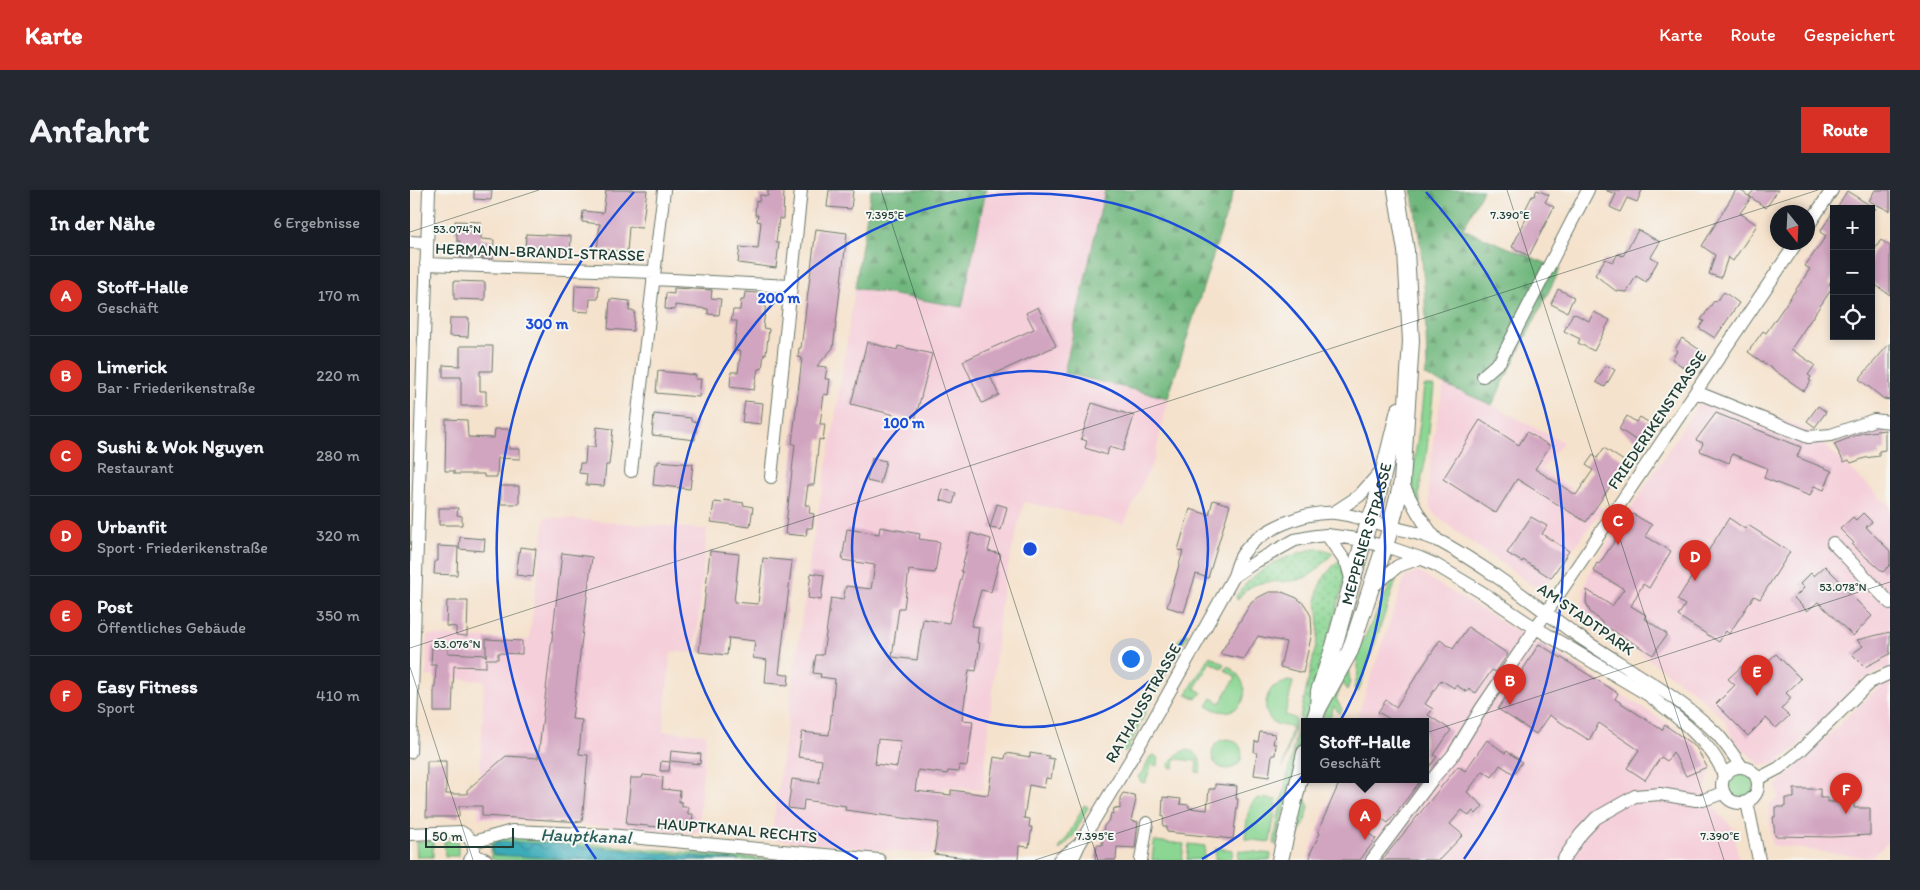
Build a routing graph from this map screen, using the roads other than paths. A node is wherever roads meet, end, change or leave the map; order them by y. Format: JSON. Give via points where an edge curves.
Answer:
{"nodes":[{"id":1,"x":429,"y":190,"type":"edge"},
{"id":2,"x":664,"y":190,"type":"edge"},
{"id":3,"x":801,"y":190,"type":"edge"},
{"id":4,"x":1396,"y":190,"type":"edge"},
{"id":5,"x":1588,"y":190,"type":"edge"},
{"id":6,"x":1832,"y":190,"type":"edge"},
{"id":7,"x":1815,"y":216,"type":"edge"},
{"id":8,"x":410,"y":242,"type":"edge"},
{"id":9,"x":427,"y":243,"type":"junction"},
{"id":10,"x":1792,"y":250,"type":"edge"},
{"id":11,"x":426,"y":264,"type":"junction"},
{"id":12,"x":654,"y":276,"type":"junction"},
{"id":13,"x":791,"y":286,"type":"junction"},
{"id":14,"x":1411,"y":356,"type":"junction"},
{"id":15,"x":1482,"y":376,"type":"dead end"},
{"id":16,"x":1696,"y":392,"type":"junction"},
{"id":17,"x":1890,"y":422,"type":"edge"},
{"id":18,"x":1386,"y":465,"type":"junction"},
{"id":19,"x":630,"y":471,"type":"dead end"},
{"id":20,"x":771,"y":477,"type":"dead end"},
{"id":21,"x":1402,"y":482,"type":"junction"},
{"id":22,"x":1333,"y":513,"type":"junction"},
{"id":23,"x":1369,"y":521,"type":"junction"},
{"id":24,"x":1390,"y":527,"type":"junction"},
{"id":25,"x":1327,"y":535,"type":"junction"},
{"id":26,"x":1364,"y":541,"type":"junction"},
{"id":27,"x":1438,"y":541,"type":"junction"},
{"id":28,"x":1833,"y":543,"type":"dead end"},
{"id":29,"x":1384,"y":546,"type":"junction"},
{"id":30,"x":1420,"y":558,"type":"junction"},
{"id":31,"x":1234,"y":576,"type":"junction"},
{"id":32,"x":1352,"y":582,"type":"junction"},
{"id":33,"x":1372,"y":586,"type":"junction"},
{"id":34,"x":1890,"y":604,"type":"edge"},
{"id":35,"x":1548,"y":613,"type":"junction"},
{"id":36,"x":1537,"y":629,"type":"junction"},
{"id":37,"x":1890,"y":673,"type":"edge"},
{"id":38,"x":1316,"y":715,"type":"edge"},
{"id":39,"x":410,"y":752,"type":"edge"},
{"id":40,"x":1742,"y":767,"type":"junction"},
{"id":41,"x":1301,"y":770,"type":"edge"},
{"id":42,"x":1724,"y":777,"type":"junction"},
{"id":43,"x":1758,"y":779,"type":"junction"},
{"id":44,"x":1724,"y":793,"type":"junction"},
{"id":45,"x":1747,"y":802,"type":"junction"},
{"id":46,"x":1147,"y":823,"type":"dead end"},
{"id":47,"x":410,"y":832,"type":"edge"},
{"id":48,"x":1079,"y":845,"type":"junction"},
{"id":49,"x":472,"y":853,"type":"edge"},
{"id":50,"x":486,"y":860,"type":"edge"},
{"id":51,"x":879,"y":860,"type":"edge"},
{"id":52,"x":1059,"y":860,"type":"edge"},
{"id":53,"x":1072,"y":860,"type":"edge"},
{"id":54,"x":1141,"y":860,"type":"edge"},
{"id":55,"x":1280,"y":860,"type":"edge"},
{"id":56,"x":1372,"y":860,"type":"edge"},
{"id":57,"x":1563,"y":860,"type":"edge"},
{"id":58,"x":1759,"y":860,"type":"edge"}],
"edges":[{"from":1,"to":9,"type":"street"},
{"from":2,"to":12,"type":"street","name":"HERMANN-BRANDI-STRASSE"},
{"from":3,"to":13,"type":"street"},
{"from":4,"to":14,"type":"main road","name":"MEPPENER STRASSE","via":[[1406,251]]},
{"from":5,"to":15,"type":"street","via":[[1500,362]]},
{"from":6,"to":7,"type":"street"},
{"from":8,"to":9,"type":"street"},
{"from":9,"to":11,"type":"street"},
{"from":10,"to":16,"type":"street","name":"FRIEDERIKENSTRASSE"},
{"from":11,"to":12,"type":"street","name":"HERMANN-BRANDI-STRASSE"},
{"from":11,"to":39,"type":"street"},
{"from":12,"to":13,"type":"street"},
{"from":12,"to":19,"type":"street","name":"HERMANN-BRANDI-STRASSE"},
{"from":13,"to":20,"type":"street"},
{"from":14,"to":18,"type":"main road","name":"MEPPENER STRASSE"},
{"from":14,"to":21,"type":"main road","name":"MEPPENER STRASSE"},
{"from":16,"to":17,"type":"street","via":[[1808,436],[1831,435],[1874,420]]},
{"from":16,"to":35,"type":"street","name":"FRIEDERIKENSTRASSE"},
{"from":18,"to":22,"type":"street","via":[[1360,496]]},
{"from":18,"to":23,"type":"main road","name":"MEPPENER STRASSE"},
{"from":21,"to":24,"type":"main road","name":"MEPPENER STRASSE"},
{"from":21,"to":27,"type":"street","name":"MEPPENER STRASSE","via":[[1414,508]]},
{"from":22,"to":23,"type":"street","name":"RATHAUSSTRASSE"},
{"from":22,"to":31,"type":"street","name":"RATHAUSSTRASSE","via":[[1306,516],[1272,529],[1242,556]]},
{"from":23,"to":24,"type":"street","name":"RATHAUSSTRASSE"},
{"from":23,"to":26,"type":"main road","name":"MEPPENER STRASSE"},
{"from":24,"to":27,"type":"street","name":"AM STADTPARK"},
{"from":24,"to":29,"type":"main road","name":"MEPPENER STRASSE"},
{"from":25,"to":26,"type":"street","name":"RATHAUSSTRASSE"},
{"from":25,"to":31,"type":"street","name":"RATHAUSSTRASSE","via":[[1295,540]]},
{"from":25,"to":32,"type":"street","via":[[1347,564]]},
{"from":26,"to":29,"type":"street","name":"AM STADTPARK"},
{"from":26,"to":32,"type":"main road","name":"MEPPENER STRASSE"},
{"from":27,"to":35,"type":"street","name":"AM STADTPARK"},
{"from":28,"to":34,"type":"street"},
{"from":29,"to":30,"type":"street","name":"AM STADTPARK"},
{"from":29,"to":33,"type":"main road","name":"MEPPENER STRASSE"},
{"from":30,"to":33,"type":"street","via":[[1398,566]]},
{"from":30,"to":36,"type":"street","name":"AM STADTPARK","via":[[1460,579]]},
{"from":31,"to":48,"type":"street","name":"RATHAUSSTRASSE"},
{"from":32,"to":38,"type":"main road","name":"MEPPENER STRASSE","via":[[1319,691]]},
{"from":33,"to":38,"type":"main road","name":"MEPPENER STRASSE","via":[[1350,651]]},
{"from":35,"to":36,"type":"street","name":"FRIEDERIKENSTRASSE"},
{"from":35,"to":40,"type":"street","name":"AM STADTPARK","via":[[1692,713],[1725,743]]},
{"from":36,"to":42,"type":"street","name":"AM STADTPARK","via":[[1662,706],[1702,742]]},
{"from":36,"to":56,"type":"street","name":"FRIEDERIKENSTRASSE","via":[[1481,709],[1453,756]]},
{"from":37,"to":43,"type":"street","via":[[1870,682],[1801,750],[1780,768]]},
{"from":40,"to":42,"type":"street","via":[[1732,769]]},
{"from":40,"to":43,"type":"street","via":[[1752,771]]},
{"from":41,"to":55,"type":"main road"},
{"from":42,"to":44,"type":"street"},
{"from":43,"to":45,"type":"street","via":[[1758,790]]},
{"from":44,"to":45,"type":"street","via":[[1731,801]]},
{"from":44,"to":57,"type":"street","via":[[1703,800],[1660,794],[1636,796],[1596,818]]},
{"from":45,"to":58,"type":"street"},
{"from":46,"to":54,"type":"street"},
{"from":47,"to":49,"type":"street","via":[[461,832],[468,836]]},
{"from":48,"to":52,"type":"street","name":"RATHAUSSTRASSE"},
{"from":48,"to":53,"type":"street","name":"RATHAUSSTRASSE"},
{"from":49,"to":50,"type":"street"},
{"from":49,"to":51,"type":"street","name":"HAUPTKANAL RECHTS","via":[[512,831],[609,835]]}]}
